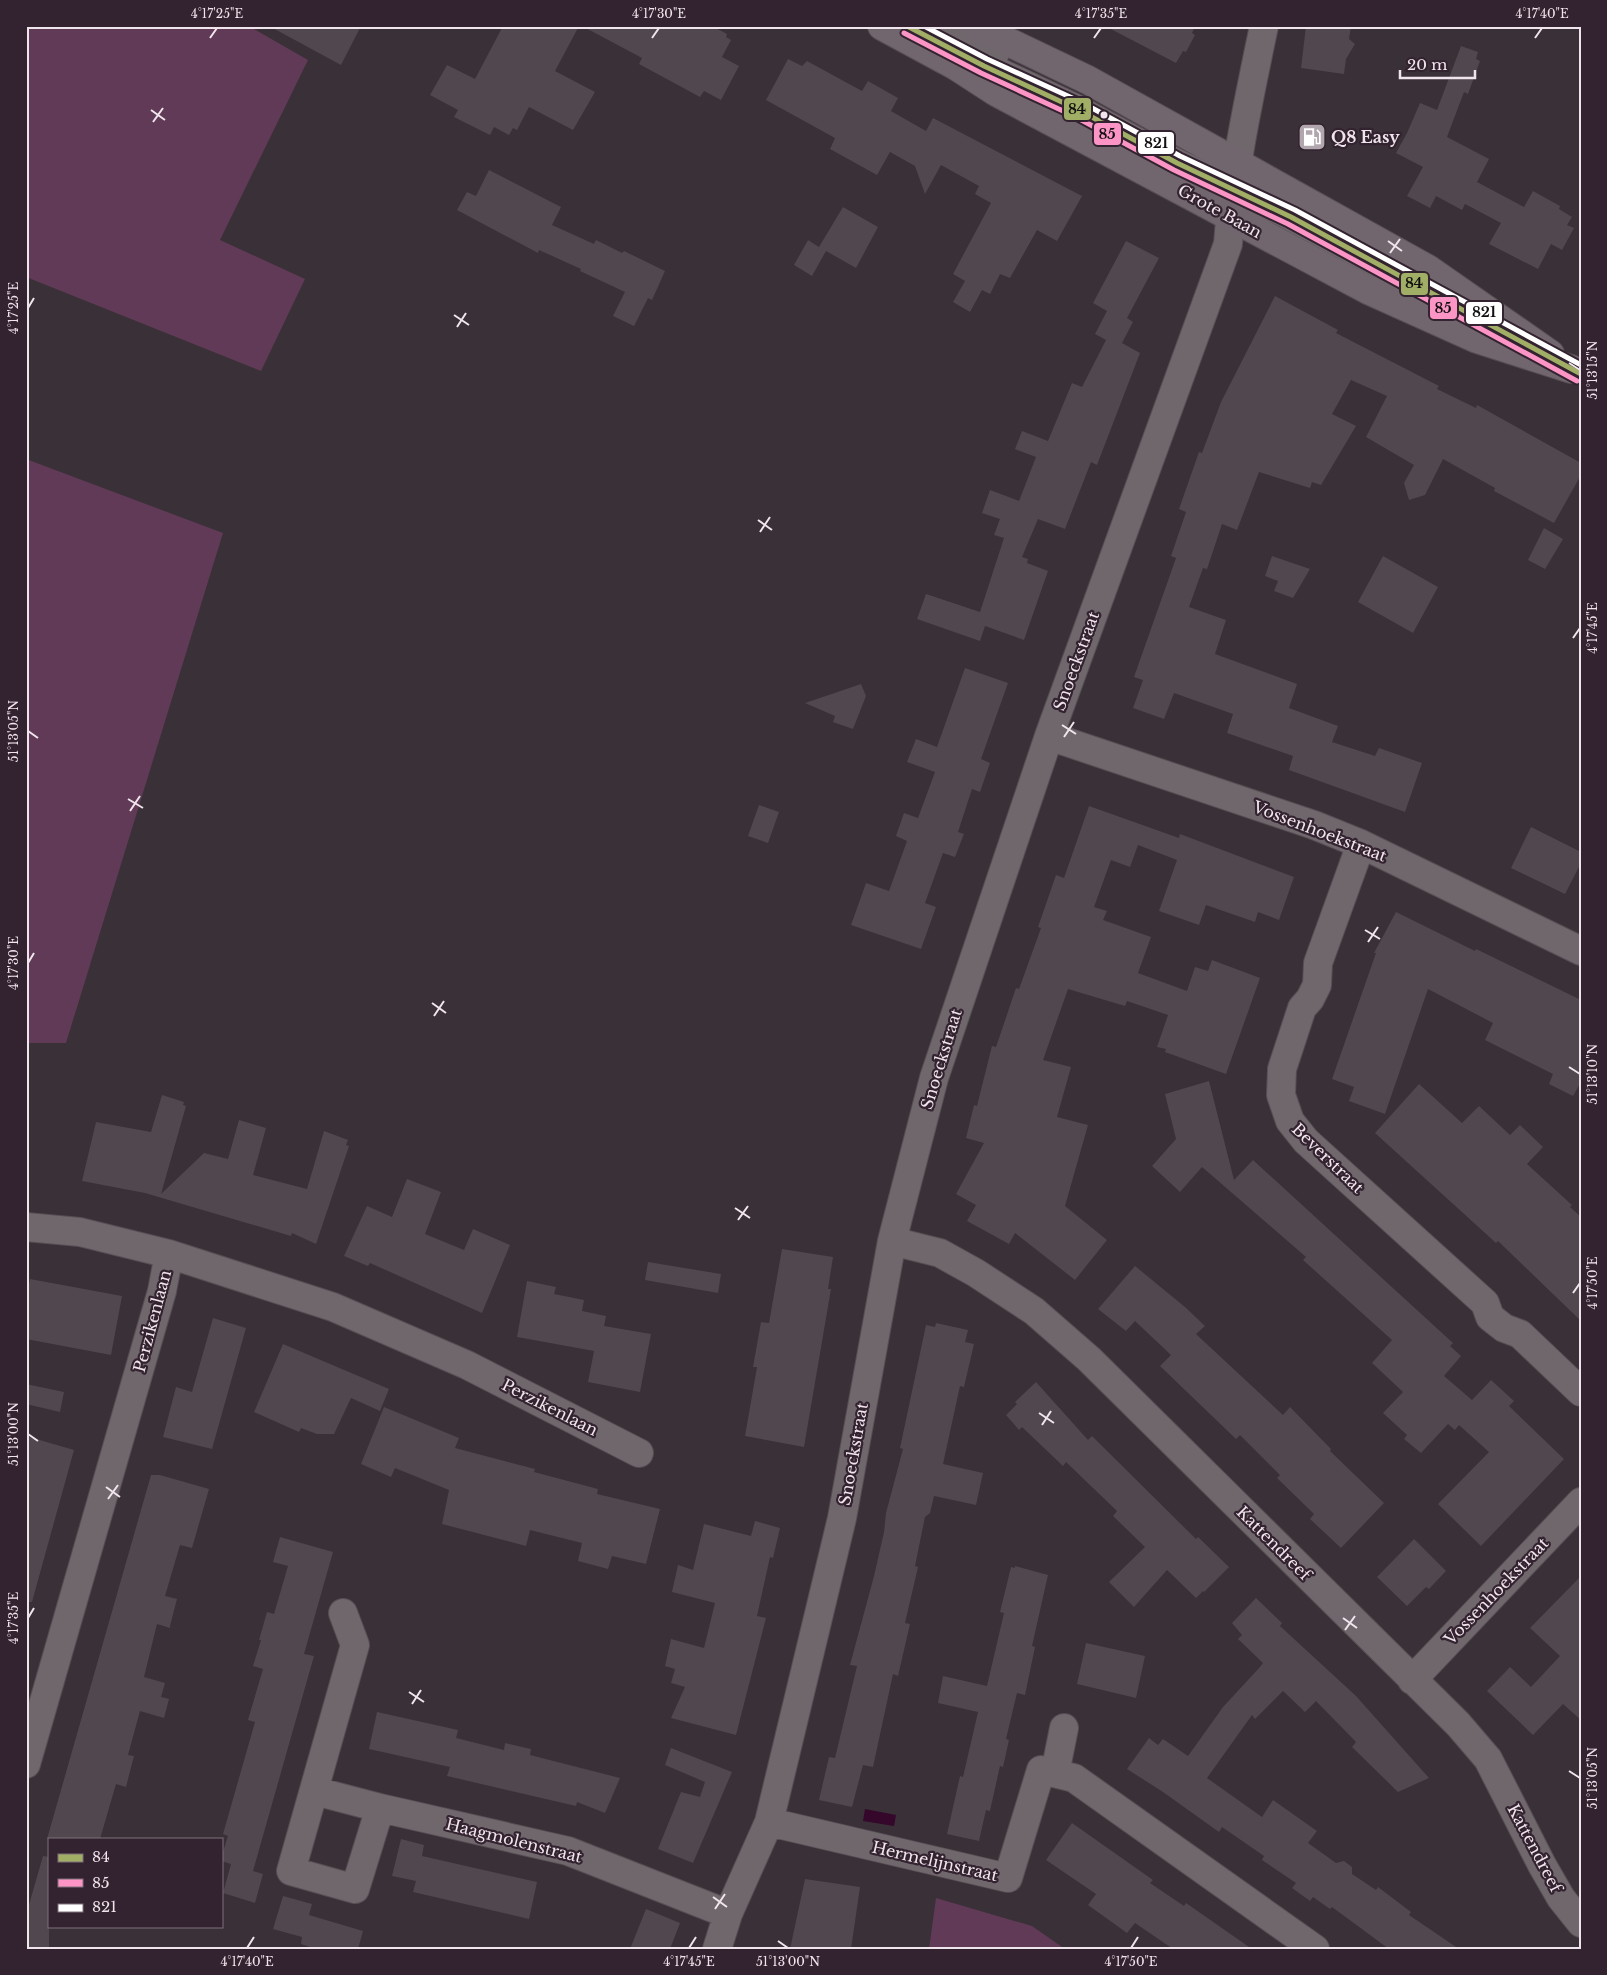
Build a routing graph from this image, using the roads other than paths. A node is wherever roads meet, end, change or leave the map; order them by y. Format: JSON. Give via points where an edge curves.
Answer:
{"nodes":[{"id":1,"x":882,"y":26,"type":"edge"},
{"id":2,"x":907,"y":26,"type":"edge"},
{"id":3,"x":950,"y":26,"type":"edge"},
{"id":4,"x":975,"y":26,"type":"edge"},
{"id":5,"x":1264,"y":26,"type":"edge"},
{"id":6,"x":1077,"y":109,"type":"junction"},
{"id":7,"x":1238,"y":163,"type":"junction"},
{"id":8,"x":1235,"y":189,"type":"junction"},
{"id":9,"x":1230,"y":217,"type":"junction"},
{"id":10,"x":1576,"y":371,"type":"edge"},
{"id":11,"x":1049,"y":736,"type":"junction"},
{"id":12,"x":1361,"y":844,"type":"junction"},
{"id":13,"x":1581,"y":951,"type":"edge"},
{"id":14,"x":26,"y":1227,"type":"edge"},
{"id":15,"x":892,"y":1241,"type":"junction"},
{"id":16,"x":169,"y":1254,"type":"junction"},
{"id":17,"x":1581,"y":1392,"type":"edge"},
{"id":18,"x":640,"y":1453,"type":"dead end"},
{"id":19,"x":1581,"y":1502,"type":"edge"},
{"id":20,"x":342,"y":1613,"type":"dead end"},
{"id":21,"x":1412,"y":1680,"type":"junction"},
{"id":22,"x":1064,"y":1728,"type":"dead end"},
{"id":23,"x":26,"y":1764,"type":"edge"},
{"id":24,"x":1054,"y":1773,"type":"junction"},
{"id":25,"x":315,"y":1791,"type":"junction"},
{"id":26,"x":380,"y":1808,"type":"junction"},
{"id":27,"x":769,"y":1822,"type":"junction"},
{"id":28,"x":728,"y":1914,"type":"junction"},
{"id":29,"x":1581,"y":1923,"type":"edge"},
{"id":30,"x":717,"y":1949,"type":"edge"},
{"id":31,"x":1315,"y":1949,"type":"edge"}],
"edges":[{"from":1,"to":9,"type":"main road","name":"Grote Baan","via":[[996,92]]},
{"from":2,"to":6,"type":"street","name":"Grote Baan"},
{"from":3,"to":6,"type":"street","name":"Grote Baan","via":[[993,51]]},
{"from":4,"to":7,"type":"main road","via":[[1088,80]]},
{"from":5,"to":7,"type":"street","name":"Snoeckstraat"},
{"from":6,"to":8,"type":"street","name":"Grote Baan","via":[[1177,163]]},
{"from":7,"to":8,"type":"street","name":"Snoeckstraat"},
{"from":7,"to":10,"type":"main road","via":[[1428,269]]},
{"from":8,"to":9,"type":"street","name":"Snoeckstraat"},
{"from":8,"to":10,"type":"street","name":"Grote Baan","via":[[1379,263]]},
{"from":9,"to":10,"type":"main road","name":"Grote Baan","via":[[1368,290],[1477,339]]},
{"from":9,"to":11,"type":"street","name":"Snoeckstraat","via":[[1228,244]]},
{"from":11,"to":12,"type":"street","name":"Vossenhoekstraat","via":[[1314,825]]},
{"from":11,"to":15,"type":"street","name":"Snoeckstraat","via":[[936,1070]]},
{"from":12,"to":13,"type":"street","name":"Vossenhoekstraat"},
{"from":12,"to":17,"type":"street","name":"Beverstraat","via":[[1318,963],[1317,985],[1302,1008],[1282,1069],[1281,1095],[1290,1121],[1306,1141],[1485,1303],[1490,1317],[1504,1328],[1520,1334]]},
{"from":14,"to":16,"type":"street","via":[[80,1232]]},
{"from":15,"to":21,"type":"street","name":"Kattendreef","via":[[940,1253],[1034,1311],[1089,1359]]},
{"from":15,"to":27,"type":"street","name":"Snoeckstraat","via":[[842,1518]]},
{"from":16,"to":18,"type":"street","name":"Perzikenlaan","via":[[333,1307],[467,1365]]},
{"from":16,"to":23,"type":"street","name":"Perzikenlaan","via":[[162,1291]]},
{"from":19,"to":21,"type":"street","name":"Vossenhoekstraat"},
{"from":20,"to":25,"type":"street","via":[[355,1645]]},
{"from":21,"to":29,"type":"street","name":"Kattendreef","via":[[1458,1724],[1488,1759],[1542,1865],[1561,1898]]},
{"from":22,"to":24,"type":"street"},
{"from":24,"to":27,"type":"street","name":"Hermelijnstraat","via":[[1041,1770],[1008,1878]]},
{"from":24,"to":31,"type":"street","via":[[1074,1778]]},
{"from":25,"to":26,"type":"street","name":"Haagmolenstraat"},
{"from":25,"to":26,"type":"street","via":[[292,1871],[356,1889]]},
{"from":26,"to":28,"type":"street","name":"Haagmolenstraat","via":[[568,1851]]},
{"from":27,"to":28,"type":"street","name":"Snoeckstraat"},
{"from":28,"to":30,"type":"street","name":"Snoeckstraat"}]}
